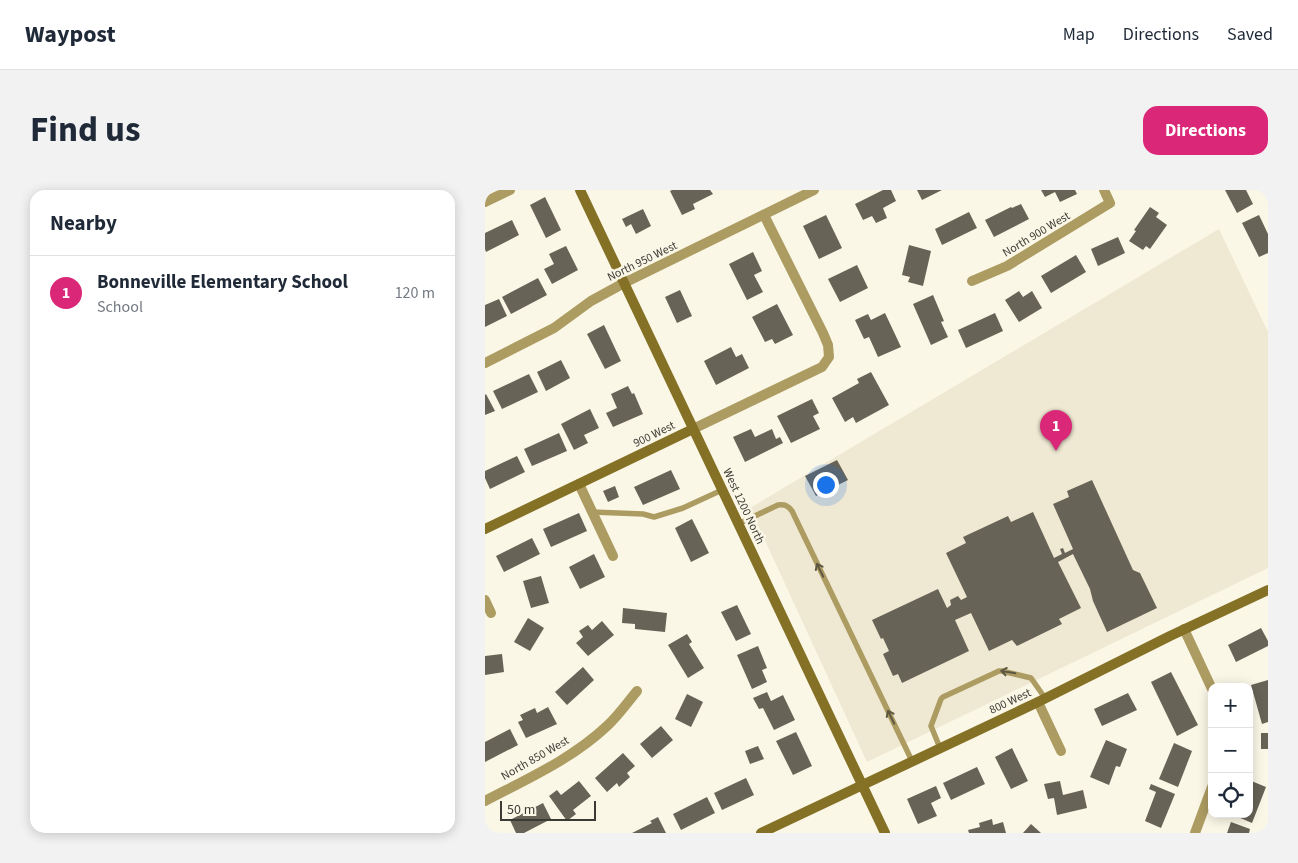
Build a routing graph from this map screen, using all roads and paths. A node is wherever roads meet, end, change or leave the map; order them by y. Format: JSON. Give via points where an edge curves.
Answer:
{"nodes":[{"id":1,"x":510,"y":190,"type":"edge"},
{"id":2,"x":580,"y":190,"type":"edge"},
{"id":3,"x":814,"y":190,"type":"edge"},
{"id":4,"x":1104,"y":190,"type":"edge"},
{"id":5,"x":485,"y":202,"type":"edge"},
{"id":6,"x":764,"y":215,"type":"junction"},
{"id":7,"x":972,"y":281,"type":"dead end"},
{"id":8,"x":624,"y":283,"type":"junction"},
{"id":9,"x":485,"y":363,"type":"edge"},
{"id":10,"x":693,"y":429,"type":"junction"},
{"id":11,"x":579,"y":484,"type":"junction"},
{"id":12,"x":722,"y":490,"type":"junction"},
{"id":13,"x":592,"y":512,"type":"junction"},
{"id":14,"x":738,"y":524,"type":"junction"},
{"id":15,"x":485,"y":529,"type":"edge"},
{"id":16,"x":613,"y":556,"type":"dead end"},
{"id":17,"x":1268,"y":590,"type":"edge"},
{"id":18,"x":485,"y":600,"type":"edge"},
{"id":19,"x":491,"y":613,"type":"dead end"},
{"id":20,"x":1184,"y":629,"type":"junction"},
{"id":21,"x":1209,"y":683,"type":"edge"},
{"id":22,"x":637,"y":691,"type":"dead end"},
{"id":23,"x":1042,"y":700,"type":"junction"},
{"id":24,"x":939,"y":748,"type":"junction"},
{"id":25,"x":1061,"y":751,"type":"dead end"},
{"id":26,"x":912,"y":761,"type":"junction"},
{"id":27,"x":862,"y":784,"type":"junction"},
{"id":28,"x":1208,"y":798,"type":"edge"},
{"id":29,"x":485,"y":801,"type":"edge"},
{"id":30,"x":761,"y":833,"type":"edge"},
{"id":31,"x":885,"y":833,"type":"edge"},
{"id":32,"x":1195,"y":833,"type":"edge"}],
"edges":[{"from":1,"to":5,"type":"street"},
{"from":2,"to":8,"type":"street","name":"West 1200 North"},
{"from":3,"to":6,"type":"street","name":"North 950 West"},
{"from":4,"to":7,"type":"street","name":"North 900 West","via":[[1110,203],[1007,266]]},
{"from":6,"to":8,"type":"street","name":"North 950 West"},
{"from":6,"to":10,"type":"street","name":"900 West","via":[[823,333],[829,357],[813,371]]},
{"from":8,"to":9,"type":"street","name":"North 950 West","via":[[591,301],[554,328]]},
{"from":8,"to":10,"type":"street","name":"West 1200 North"},
{"from":10,"to":11,"type":"street","name":"900 West"},
{"from":10,"to":12,"type":"street","name":"West 1200 North"},
{"from":11,"to":13,"type":"street"},
{"from":11,"to":15,"type":"street","name":"900 West"},
{"from":12,"to":13,"type":"lane","via":[[654,517]]},
{"from":12,"to":14,"type":"street","name":"West 1200 North"},
{"from":13,"to":16,"type":"street"},
{"from":26,"to":14,"type":"lane","one_way":true,"via":[[792,511],[783,504],[778,505]]},
{"from":14,"to":27,"type":"street","name":"West 1200 North"},
{"from":17,"to":20,"type":"street","name":"800 West"},
{"from":18,"to":19,"type":"street"},
{"from":20,"to":21,"type":"street"},
{"from":20,"to":23,"type":"street","name":"800 West"},
{"from":22,"to":29,"type":"street","name":"North 850 West","via":[[618,715],[587,742],[555,764]]},
{"from":23,"to":24,"type":"street","name":"800 West"},
{"from":23,"to":24,"type":"lane","one_way":true,"via":[[1031,678],[1003,670],[943,697],[931,726]]},
{"from":23,"to":25,"type":"street"},
{"from":24,"to":26,"type":"street","name":"800 West"},
{"from":26,"to":27,"type":"street","name":"800 West"},
{"from":27,"to":30,"type":"street","name":"800 West"},
{"from":27,"to":31,"type":"street","name":"West 1200 North"},
{"from":28,"to":32,"type":"street"}]}
